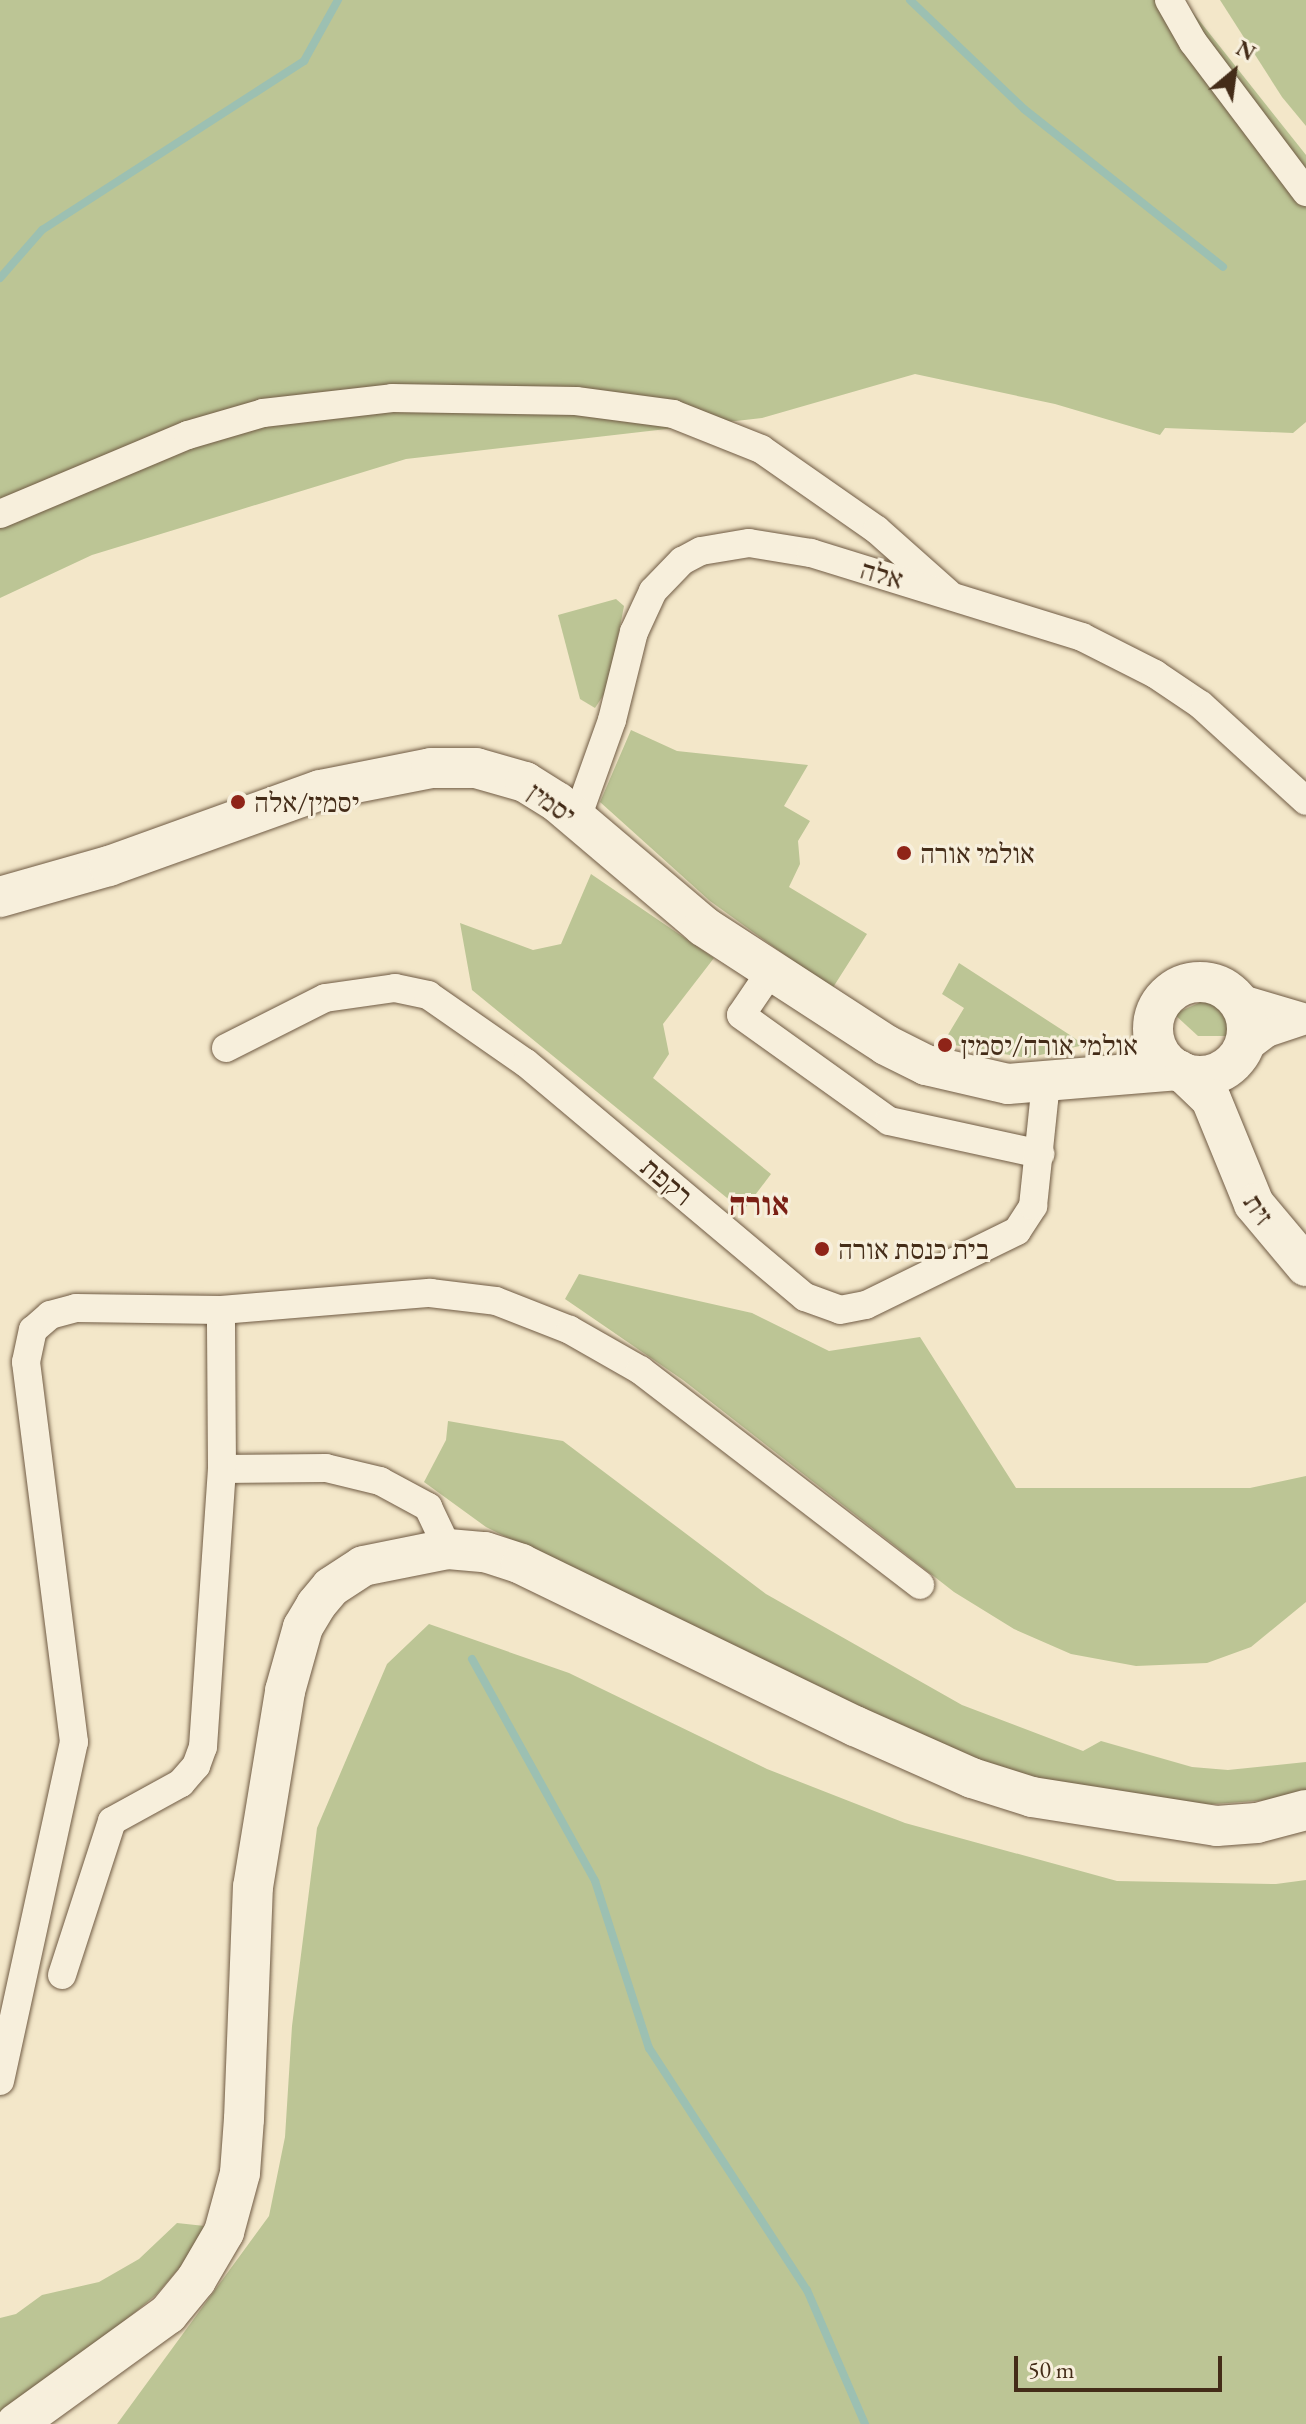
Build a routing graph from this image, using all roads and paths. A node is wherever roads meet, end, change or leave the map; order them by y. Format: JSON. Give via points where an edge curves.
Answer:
{"nodes":[{"id":1,"x":1169,"y":0,"type":"edge"},
{"id":2,"x":1306,"y":192,"type":"edge"},
{"id":3,"x":0,"y":514,"type":"edge"},
{"id":4,"x":948,"y":593,"type":"junction"},
{"id":5,"x":1306,"y":801,"type":"edge"},
{"id":6,"x":577,"y":818,"type":"junction"},
{"id":7,"x":0,"y":897,"type":"edge"},
{"id":8,"x":771,"y":971,"type":"junction"},
{"id":9,"x":1235,"y":997,"type":"junction"},
{"id":10,"x":1306,"y":1019,"type":"edge"},
{"id":11,"x":1153,"y":1027,"type":"junction"},
{"id":12,"x":226,"y":1048,"type":"dead end"},
{"id":13,"x":1239,"y":1055,"type":"junction"},
{"id":14,"x":1181,"y":1071,"type":"junction"},
{"id":15,"x":1046,"y":1083,"type":"junction"},
{"id":16,"x":1227,"y":1141,"type":"junction"},
{"id":17,"x":1040,"y":1154,"type":"junction"},
{"id":18,"x":1302,"y":1256,"type":"edge"},
{"id":19,"x":221,"y":1310,"type":"junction"},
{"id":20,"x":222,"y":1469,"type":"junction"},
{"id":21,"x":448,"y":1549,"type":"junction"},
{"id":22,"x":920,"y":1585,"type":"dead end"},
{"id":23,"x":1306,"y":1810,"type":"edge"},
{"id":24,"x":62,"y":1975,"type":"dead end"},
{"id":25,"x":0,"y":2081,"type":"edge"},
{"id":26,"x":16,"y":2424,"type":"edge"}],
"edges":[{"from":1,"to":2,"type":"street","via":[[1193,42]]},
{"from":3,"to":4,"type":"street","via":[[188,435],[263,413],[392,398],[576,401],[673,414],[761,449],[877,530]]},
{"from":4,"to":5,"type":"street","name":"אלה","via":[[1082,637],[1155,674],[1222,722]]},
{"from":4,"to":6,"type":"street","name":"אלה","via":[[778,546],[723,545],[682,561],[643,610]]},
{"from":6,"to":7,"type":"street","name":"יסמין","via":[[541,791],[509,776],[460,766],[431,768],[301,795],[144,854]]},
{"from":6,"to":8,"type":"street","name":"יסמין","via":[[678,907]]},
{"from":8,"to":15,"type":"street","name":"יסמין","via":[[926,1065],[987,1082]]},
{"from":8,"to":17,"type":"street","via":[[741,1015],[889,1121]]},
{"from":9,"to":10,"type":"street"},
{"from":9,"to":11,"type":"street","via":[[1216,984],[1187,984],[1164,999]]},
{"from":9,"to":13,"type":"street","via":[[1247,1023]]},
{"from":10,"to":13,"type":"street","via":[[1267,1033]]},
{"from":11,"to":14,"type":"street","via":[[1161,1055]]},
{"from":11,"to":15,"type":"street","name":"יסמין","via":[[1132,1052],[1113,1063]]},
{"from":12,"to":17,"type":"street","name":"רקפת","via":[[325,998],[395,988],[428,995],[526,1063],[805,1297],[834,1310],[866,1305],[1017,1231],[1033,1206]]},
{"from":13,"to":14,"type":"street","via":[[1214,1074]]},
{"from":13,"to":16,"type":"street","name":"זית","via":[[1225,1101]]},
{"from":14,"to":15,"type":"street","name":"יסמין"},
{"from":14,"to":16,"type":"street","name":"זית","via":[[1211,1099]]},
{"from":15,"to":17,"type":"street","name":"רקפת"},
{"from":16,"to":18,"type":"street","name":"זית","via":[[1254,1204]]},
{"from":19,"to":20,"type":"street"},
{"from":19,"to":22,"type":"street","via":[[450,1293],[496,1301],[545,1319],[640,1370]]},
{"from":19,"to":25,"type":"street","via":[[66,1309],[37,1324],[27,1345],[47,1550],[74,1742]]},
{"from":20,"to":21,"type":"street","via":[[326,1468],[380,1481],[428,1507]]},
{"from":20,"to":24,"type":"street","via":[[203,1747],[181,1783],[119,1812],[112,1821]]},
{"from":21,"to":23,"type":"street","via":[[485,1552],[521,1564],[855,1726],[972,1778],[1032,1797],[1217,1826]]},
{"from":21,"to":26,"type":"street","via":[[380,1559],[346,1575],[316,1605],[296,1648],[266,1789],[253,1887],[240,2173],[224,2232],[168,2314]]}]}
